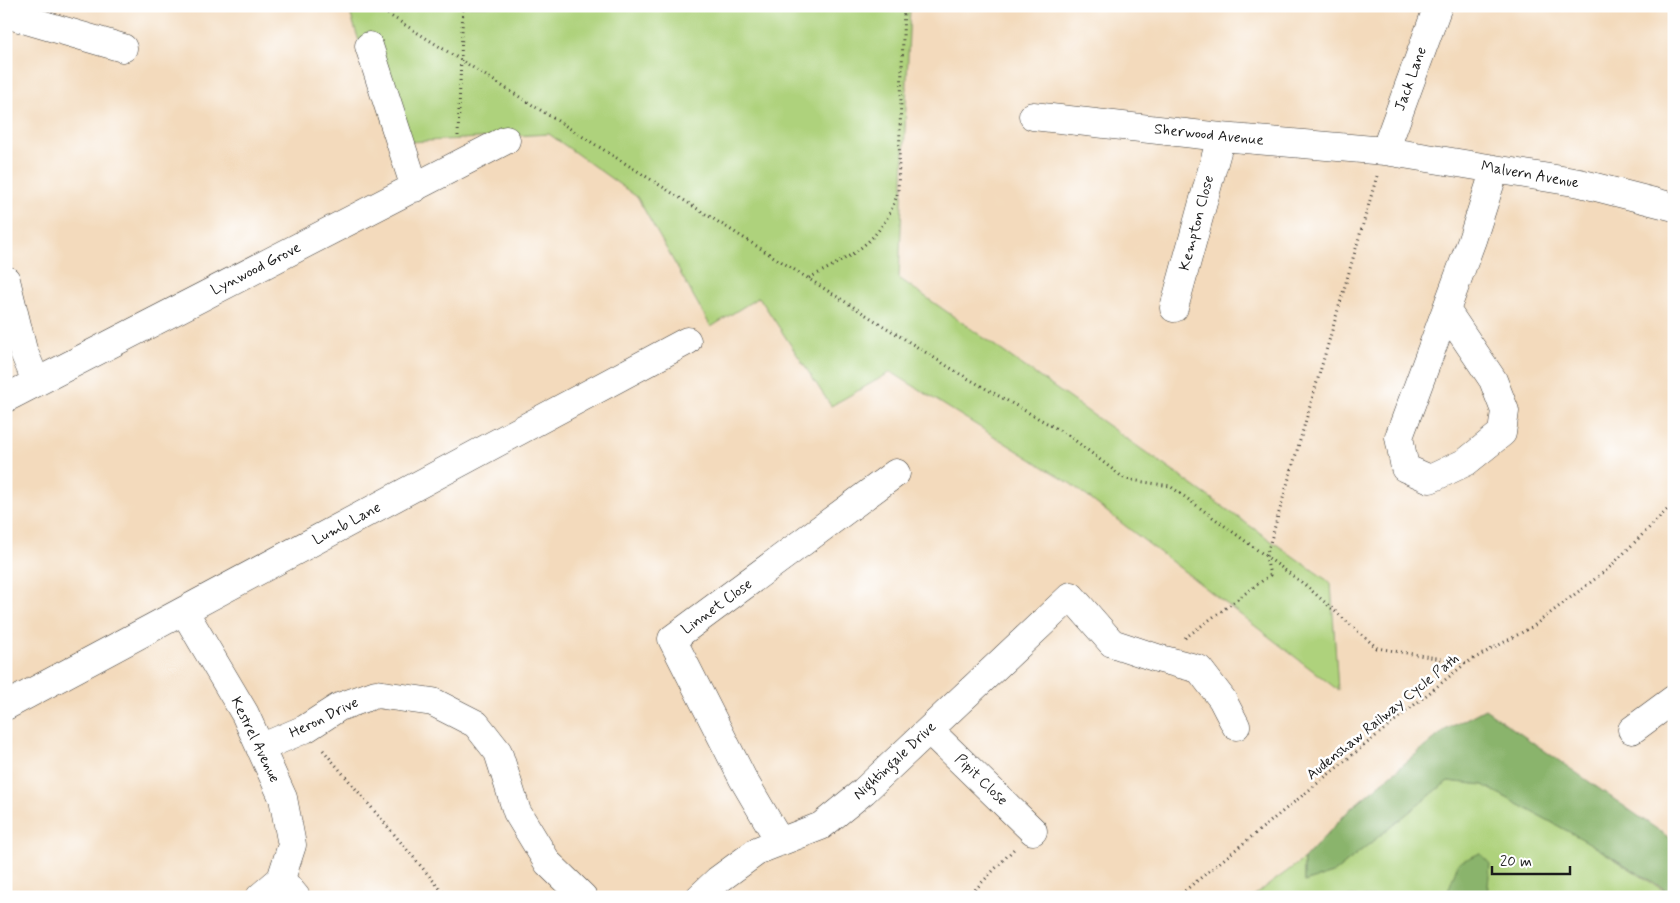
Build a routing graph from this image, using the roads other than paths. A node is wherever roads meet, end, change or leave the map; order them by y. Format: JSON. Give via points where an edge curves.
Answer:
{"nodes":[{"id":1,"x":1438,"y":6,"type":"edge"},
{"id":2,"x":6,"y":14,"type":"edge"},
{"id":3,"x":370,"y":46,"type":"dead end"},
{"id":4,"x":124,"y":48,"type":"dead end"},
{"id":5,"x":1033,"y":116,"type":"dead end"},
{"id":6,"x":1221,"y":137,"type":"junction"},
{"id":7,"x":506,"y":140,"type":"dead end"},
{"id":8,"x":1385,"y":151,"type":"junction"},
{"id":9,"x":1495,"y":169,"type":"junction"},
{"id":10,"x":415,"y":188,"type":"junction"},
{"id":11,"x":1674,"y":207,"type":"edge"},
{"id":12,"x":6,"y":280,"type":"edge"},
{"id":13,"x":1174,"y":308,"type":"dead end"},
{"id":14,"x":1446,"y":310,"type":"junction"},
{"id":15,"x":687,"y":341,"type":"dead end"},
{"id":16,"x":36,"y":381,"type":"junction"},
{"id":17,"x":6,"y":398,"type":"edge"},
{"id":18,"x":896,"y":473,"type":"dead end"},
{"id":19,"x":184,"y":611,"type":"junction"},
{"id":20,"x":1674,"y":699,"type":"edge"},
{"id":21,"x":6,"y":706,"type":"edge"},
{"id":22,"x":1236,"y":726,"type":"dead end"},
{"id":23,"x":929,"y":730,"type":"junction"},
{"id":24,"x":1632,"y":730,"type":"dead end"},
{"id":25,"x":260,"y":748,"type":"junction"},
{"id":26,"x":1033,"y":831,"type":"dead end"},
{"id":27,"x":780,"y":842,"type":"junction"},
{"id":28,"x":289,"y":888,"type":"edge"},
{"id":29,"x":260,"y":897,"type":"edge"},
{"id":30,"x":584,"y":897,"type":"edge"},
{"id":31,"x":700,"y":897,"type":"edge"}],
"edges":[{"from":1,"to":8,"type":"street","name":"Jack Lane"},
{"from":2,"to":4,"type":"street"},
{"from":3,"to":10,"type":"street"},
{"from":5,"to":6,"type":"street","name":"Sherwood Avenue"},
{"from":6,"to":8,"type":"street","name":"Sherwood Avenue"},
{"from":6,"to":13,"type":"street","name":"Kempton Close"},
{"from":7,"to":10,"type":"street","name":"Lynwood Grove"},
{"from":8,"to":9,"type":"street","name":"Malvern Avenue"},
{"from":9,"to":11,"type":"street","name":"Malvern Avenue","via":[[1580,183]]},
{"from":9,"to":14,"type":"street"},
{"from":10,"to":16,"type":"street","name":"Lynwood Grove"},
{"from":12,"to":16,"type":"street","via":[[23,350]]},
{"from":14,"to":14,"type":"street","via":[[1399,437],[1405,468],[1430,479],[1466,462],[1502,433],[1505,411],[1493,380]]},
{"from":15,"to":19,"type":"street","name":"Lumb Lane"},
{"from":16,"to":17,"type":"street","name":"Lynwood Grove"},
{"from":18,"to":27,"type":"street","name":"Linnet Close","via":[[672,639]]},
{"from":19,"to":21,"type":"street","name":"Lumb Lane"},
{"from":19,"to":25,"type":"street","name":"Kestrel Avenue","via":[[245,714]]},
{"from":20,"to":24,"type":"street"},
{"from":22,"to":23,"type":"street","name":"Nightingale Drive","via":[[1222,698],[1199,669],[1112,643],[1071,596]]},
{"from":23,"to":26,"type":"street","name":"Pipit Close"},
{"from":23,"to":27,"type":"street","name":"Nightingale Drive","via":[[864,792],[821,826]]},
{"from":25,"to":28,"type":"street","name":"Kestrel Avenue","via":[[283,798],[292,845]]},
{"from":25,"to":30,"type":"street","name":"Heron Drive","via":[[305,728],[339,707],[376,694],[433,702],[476,724],[498,752],[517,812],[548,863]]},
{"from":27,"to":31,"type":"street","name":"Nightingale Drive","via":[[759,850]]},
{"from":28,"to":29,"type":"street","name":"Kestrel Avenue"}]}
